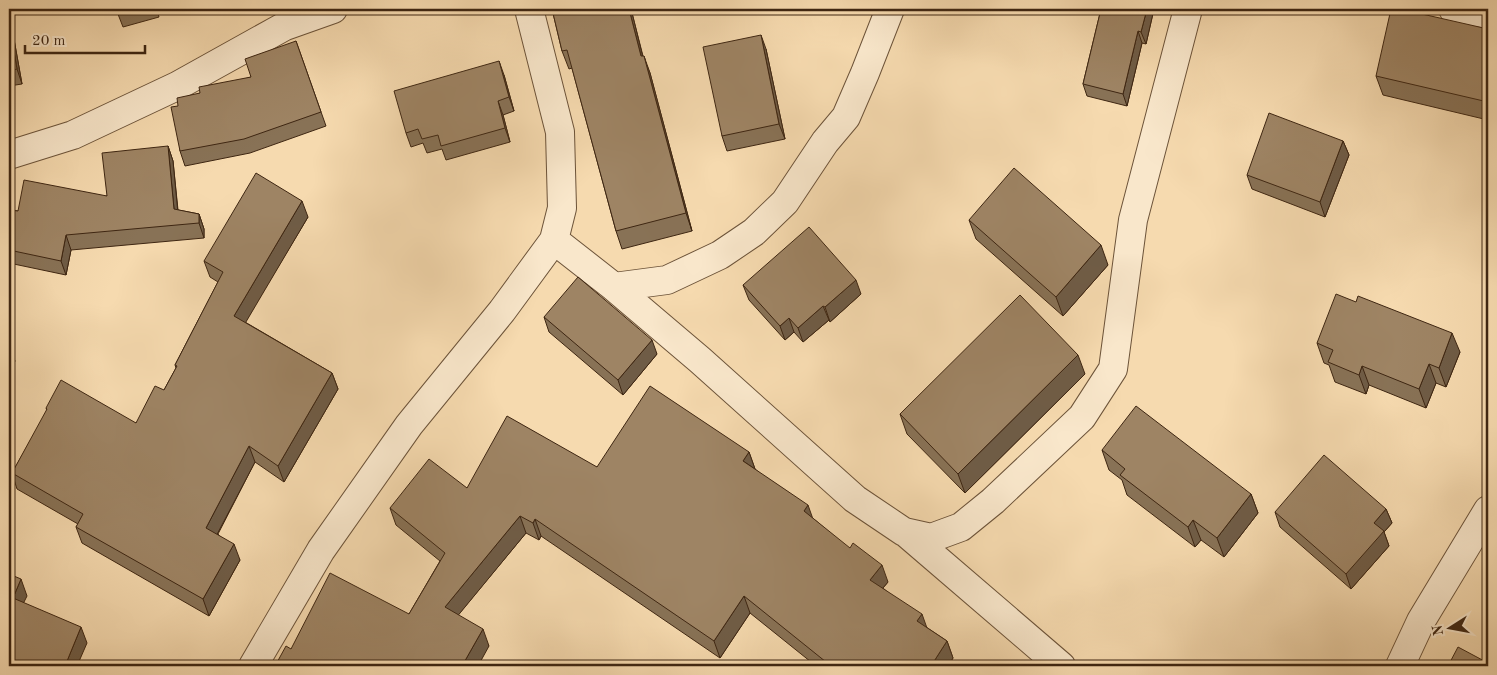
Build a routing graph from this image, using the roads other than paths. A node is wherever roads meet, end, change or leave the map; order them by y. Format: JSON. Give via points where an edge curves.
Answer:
{"nodes":[{"id":1,"x":333,"y":9,"type":"edge"},
{"id":2,"x":529,"y":9,"type":"edge"},
{"id":3,"x":890,"y":9,"type":"edge"},
{"id":4,"x":1188,"y":9,"type":"edge"},
{"id":5,"x":1453,"y":9,"type":"edge"},
{"id":6,"x":1488,"y":14,"type":"edge"},
{"id":7,"x":9,"y":155,"type":"edge"},
{"id":8,"x":554,"y":240,"type":"junction"},
{"id":9,"x":614,"y":287,"type":"junction"},
{"id":10,"x":1488,"y":510,"type":"edge"},
{"id":11,"x":904,"y":532,"type":"junction"},
{"id":12,"x":253,"y":666,"type":"edge"},
{"id":13,"x":1061,"y":666,"type":"edge"},
{"id":14,"x":1400,"y":666,"type":"edge"}],
"edges":[{"from":1,"to":7,"type":"street","via":[[285,26],[177,86],[73,135]]},
{"from":2,"to":8,"type":"street","via":[[560,132],[562,208]]},
{"from":3,"to":9,"type":"street","via":[[846,117],[824,142],[785,202],[754,232],[720,255],[667,280]]},
{"from":4,"to":11,"type":"street","via":[[1133,220],[1113,369],[1082,417],[994,501],[960,527],[931,538]]},
{"from":5,"to":6,"type":"street"},
{"from":8,"to":9,"type":"street"},
{"from":8,"to":12,"type":"street","via":[[502,311],[409,425],[321,550]]},
{"from":9,"to":11,"type":"street","via":[[855,499]]},
{"from":10,"to":14,"type":"street","via":[[1421,621]]},
{"from":11,"to":13,"type":"street"}]}
